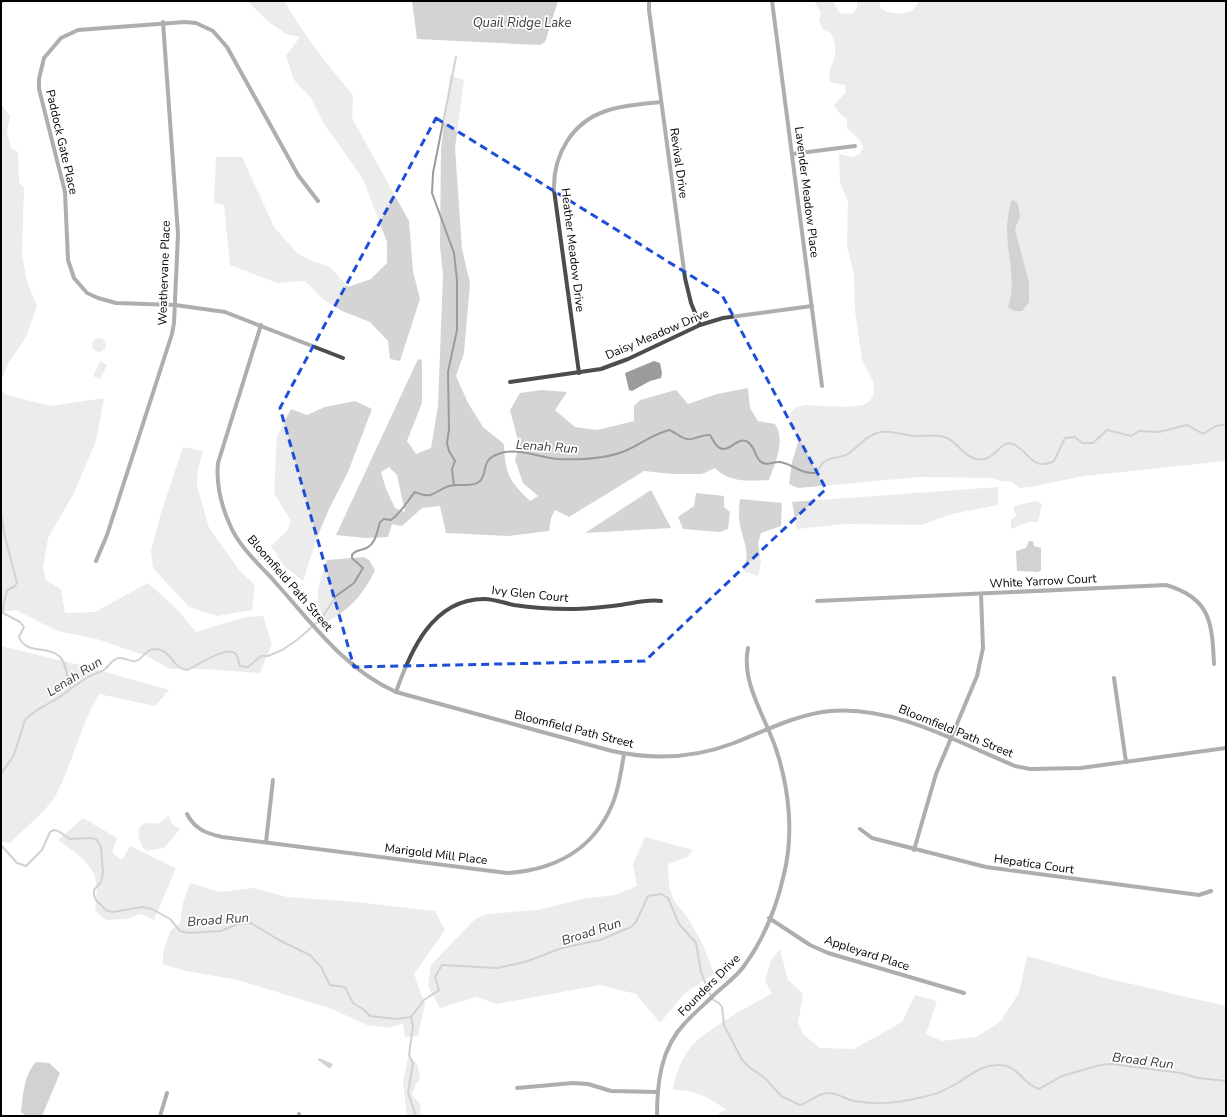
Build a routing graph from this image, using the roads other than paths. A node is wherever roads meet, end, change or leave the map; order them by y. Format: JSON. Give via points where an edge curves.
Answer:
{"nodes":[{"id":1,"x":649,"y":1,"type":"edge"},
{"id":2,"x":772,"y":1,"type":"edge"},
{"id":3,"x":163,"y":22,"type":"junction"},
{"id":4,"x":661,"y":102,"type":"junction"},
{"id":5,"x":854,"y":146,"type":"dead end"},
{"id":6,"x":792,"y":154,"type":"junction"},
{"id":7,"x":318,"y":201,"type":"dead end"},
{"id":8,"x":176,"y":305,"type":"junction"},
{"id":9,"x":812,"y":306,"type":"junction"},
{"id":10,"x":261,"y":325,"type":"junction"},
{"id":11,"x":700,"y":325,"type":"junction"},
{"id":12,"x":343,"y":358,"type":"dead end"},
{"id":13,"x":579,"y":373,"type":"junction"},
{"id":14,"x":510,"y":382,"type":"dead end"},
{"id":15,"x":822,"y":386,"type":"dead end"},
{"id":16,"x":96,"y":561,"type":"dead end"},
{"id":17,"x":981,"y":594,"type":"junction"},
{"id":18,"x":661,"y":601,"type":"dead end"},
{"id":19,"x":817,"y":601,"type":"dead end"},
{"id":20,"x":748,"y":648,"type":"dead end"},
{"id":21,"x":1214,"y":664,"type":"dead end"},
{"id":22,"x":1114,"y":678,"type":"dead end"},
{"id":23,"x":396,"y":692,"type":"junction"},
{"id":24,"x":768,"y":729,"type":"junction"},
{"id":25,"x":949,"y":739,"type":"junction"},
{"id":26,"x":1226,"y":748,"type":"edge"},
{"id":27,"x":624,"y":754,"type":"junction"},
{"id":28,"x":1126,"y":762,"type":"junction"},
{"id":29,"x":273,"y":780,"type":"dead end"},
{"id":30,"x":187,"y":814,"type":"dead end"},
{"id":31,"x":860,"y":829,"type":"dead end"},
{"id":32,"x":266,"y":842,"type":"junction"},
{"id":33,"x":914,"y":850,"type":"junction"},
{"id":34,"x":1211,"y":891,"type":"dead end"},
{"id":35,"x":769,"y":918,"type":"junction"},
{"id":36,"x":964,"y":993,"type":"dead end"},
{"id":37,"x":517,"y":1088,"type":"dead end"},
{"id":38,"x":657,"y":1092,"type":"junction"},
{"id":39,"x":167,"y":1093,"type":"dead end"},
{"id":40,"x":160,"y":1116,"type":"edge"},
{"id":41,"x":658,"y":1116,"type":"edge"}],
"edges":[{"from":1,"to":4,"type":"street","name":"Revival Drive"},
{"from":2,"to":6,"type":"street","name":"Lavender Meadow Place"},
{"from":3,"to":7,"type":"street","name":"Paddock Gate Place","via":[[196,23],[213,31],[220,38],[298,175]]},
{"from":3,"to":8,"type":"street","name":"Weathervane Place","via":[[178,234]]},
{"from":3,"to":8,"type":"street","name":"Paddock Gate Place","via":[[89,28],[69,33],[55,43],[44,58],[39,89],[63,181],[68,260],[74,278],[87,293],[106,301]]},
{"from":4,"to":11,"type":"street","name":"Revival Drive","via":[[684,278]]},
{"from":4,"to":13,"type":"street","name":"Heather Meadow Drive","via":[[615,109],[595,116],[572,134],[558,159],[554,190]]},
{"from":5,"to":6,"type":"street"},
{"from":6,"to":9,"type":"street","name":"Lavender Meadow Place"},
{"from":8,"to":10,"type":"street","name":"Paddock Gate Place","via":[[225,312]]},
{"from":8,"to":16,"type":"street","name":"Weathervane Place","via":[[172,334],[107,535]]},
{"from":9,"to":11,"type":"street","name":"Daisy Meadow Drive","via":[[731,316]]},
{"from":9,"to":15,"type":"street","name":"Lavender Meadow Place"},
{"from":10,"to":12,"type":"street","name":"Paddock Gate Place"},
{"from":10,"to":23,"type":"street","name":"Bloomfield Path Street","via":[[221,447],[218,486],[222,505],[235,534],[322,636],[358,671]]},
{"from":11,"to":13,"type":"street","name":"Daisy Meadow Drive","via":[[628,359]]},
{"from":13,"to":14,"type":"street","name":"Daisy Meadow Drive"},
{"from":17,"to":19,"type":"street","name":"White Yarrow Court"},
{"from":17,"to":21,"type":"street","name":"White Yarrow Court","via":[[1154,584],[1178,588],[1194,597],[1207,613],[1213,636]]},
{"from":17,"to":25,"type":"street","via":[[983,648],[977,676]]},
{"from":18,"to":23,"type":"street","name":"Ivy Glen Court","via":[[565,609],[483,599],[462,604],[438,618],[418,640]]},
{"from":20,"to":24,"type":"street","name":"Founders Drive","via":[[748,674]]},
{"from":22,"to":28,"type":"street"},
{"from":23,"to":27,"type":"street","name":"Bloomfield Path Street"},
{"from":24,"to":25,"type":"street","name":"Bloomfield Path Street","via":[[830,711],[862,711],[903,719]]},
{"from":24,"to":27,"type":"street","name":"Bloomfield Path Street","via":[[732,744],[692,755],[664,757]]},
{"from":24,"to":35,"type":"street","name":"Founders Drive","via":[[785,783],[789,818],[784,872],[777,900]]},
{"from":25,"to":28,"type":"street","name":"Bloomfield Path Street","via":[[1015,766],[1030,769],[1081,768]]},
{"from":25,"to":33,"type":"street"},
{"from":26,"to":28,"type":"street","name":"Bloomfield Path Street"},
{"from":27,"to":32,"type":"street","name":"Marigold Mill Place","via":[[614,800],[599,828],[574,853],[554,865],[542,868],[508,873]]},
{"from":29,"to":32,"type":"street"},
{"from":30,"to":32,"type":"street","name":"Marigold Mill Place","via":[[193,825],[209,834]]},
{"from":31,"to":33,"type":"street","name":"Hepatica Court","via":[[872,838]]},
{"from":33,"to":34,"type":"street","name":"Hepatica Court","via":[[963,863],[1004,870],[1199,895]]},
{"from":35,"to":36,"type":"street","name":"Appleyard Place","via":[[810,945],[828,953]]},
{"from":35,"to":38,"type":"street","name":"Founders Drive","via":[[757,946],[746,963],[685,1023],[674,1039],[662,1063]]},
{"from":37,"to":38,"type":"street","via":[[573,1082],[611,1091]]},
{"from":38,"to":41,"type":"street","name":"Founders Drive"},
{"from":39,"to":40,"type":"street"}]}
